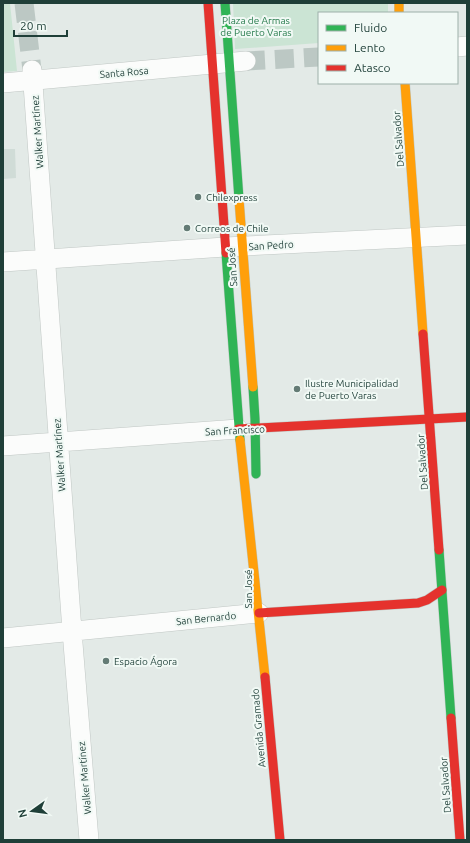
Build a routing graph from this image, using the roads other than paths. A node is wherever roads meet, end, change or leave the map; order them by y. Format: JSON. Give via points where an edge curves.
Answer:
{"nodes":[{"id":1,"x":208,"y":3,"type":"edge"},
{"id":2,"x":225,"y":3,"type":"edge"},
{"id":3,"x":229,"y":62,"type":"junction"},
{"id":4,"x":32,"y":75,"type":"junction"},
{"id":5,"x":3,"y":83,"type":"edge"},
{"id":6,"x":405,"y":84,"type":"edge"},
{"id":7,"x":467,"y":235,"type":"edge"},
{"id":8,"x":416,"y":237,"type":"junction"},
{"id":9,"x":234,"y":246,"type":"junction"},
{"id":10,"x":46,"y":259,"type":"junction"},
{"id":11,"x":3,"y":262,"type":"edge"},
{"id":12,"x":467,"y":417,"type":"edge"},
{"id":13,"x":430,"y":420,"type":"junction"},
{"id":14,"x":247,"y":429,"type":"junction"},
{"id":15,"x":58,"y":442,"type":"junction"},
{"id":16,"x":3,"y":446,"type":"edge"},
{"id":17,"x":257,"y":486,"type":"dead end"},
{"id":18,"x":257,"y":517,"type":"dead end"},
{"id":19,"x":442,"y":590,"type":"junction"},
{"id":20,"x":408,"y":604,"type":"junction"},
{"id":21,"x":259,"y":613,"type":"junction"},
{"id":22,"x":445,"y":629,"type":"junction"},
{"id":23,"x":72,"y":632,"type":"junction"},
{"id":24,"x":3,"y":638,"type":"edge"},
{"id":25,"x":89,"y":840,"type":"edge"},
{"id":26,"x":280,"y":840,"type":"edge"},
{"id":27,"x":460,"y":840,"type":"edge"}],
"edges":[{"from":1,"to":3,"type":"main road","name":"San José"},
{"from":2,"to":3,"type":"main road","name":"San José"},
{"from":3,"to":4,"type":"street","name":"Santa Rosa"},
{"from":3,"to":9,"type":"main road","name":"San José"},
{"from":3,"to":9,"type":"main road","name":"San José"},
{"from":4,"to":5,"type":"street","name":"Santa Rosa"},
{"from":4,"to":10,"type":"street","name":"Walker Martínez"},
{"from":6,"to":8,"type":"main road","name":"Del Salvador"},
{"from":7,"to":8,"type":"street","name":"San Pedro"},
{"from":8,"to":9,"type":"street","name":"San Pedro"},
{"from":8,"to":13,"type":"main road","name":"Del Salvador"},
{"from":9,"to":10,"type":"street","name":"San Pedro"},
{"from":9,"to":14,"type":"main road","name":"San José"},
{"from":9,"to":14,"type":"main road","name":"San José"},
{"from":10,"to":11,"type":"street","name":"San Pedro"},
{"from":10,"to":15,"type":"street","name":"Walker Martínez"},
{"from":12,"to":13,"type":"main road","name":"San Francisco"},
{"from":13,"to":14,"type":"main road","name":"San Francisco"},
{"from":13,"to":19,"type":"main road","name":"Del Salvador"},
{"from":14,"to":15,"type":"street","name":"San Francisco"},
{"from":14,"to":17,"type":"main road","name":"San José"},
{"from":14,"to":21,"type":"main road","name":"San José"},
{"from":15,"to":16,"type":"street","name":"San Francisco"},
{"from":15,"to":23,"type":"street","name":"Walker Martínez"},
{"from":18,"to":21,"type":"main road","name":"San José"},
{"from":19,"to":20,"type":"main road","name":"San Bernardo","via":[[427,600]]},
{"from":19,"to":22,"type":"main road","name":"Del Salvador"},
{"from":20,"to":21,"type":"main road","name":"San Bernardo"},
{"from":20,"to":22,"type":"main road","name":"San Bernardo","via":[[418,604],[430,610],[438,616]]},
{"from":21,"to":23,"type":"street","name":"San Bernardo"},
{"from":21,"to":26,"type":"main road","name":"Avenida Gramado"},
{"from":22,"to":27,"type":"main road","name":"Del Salvador"},
{"from":23,"to":24,"type":"street","name":"San Bernardo"},
{"from":23,"to":25,"type":"street","name":"Walker Martínez"}]}
